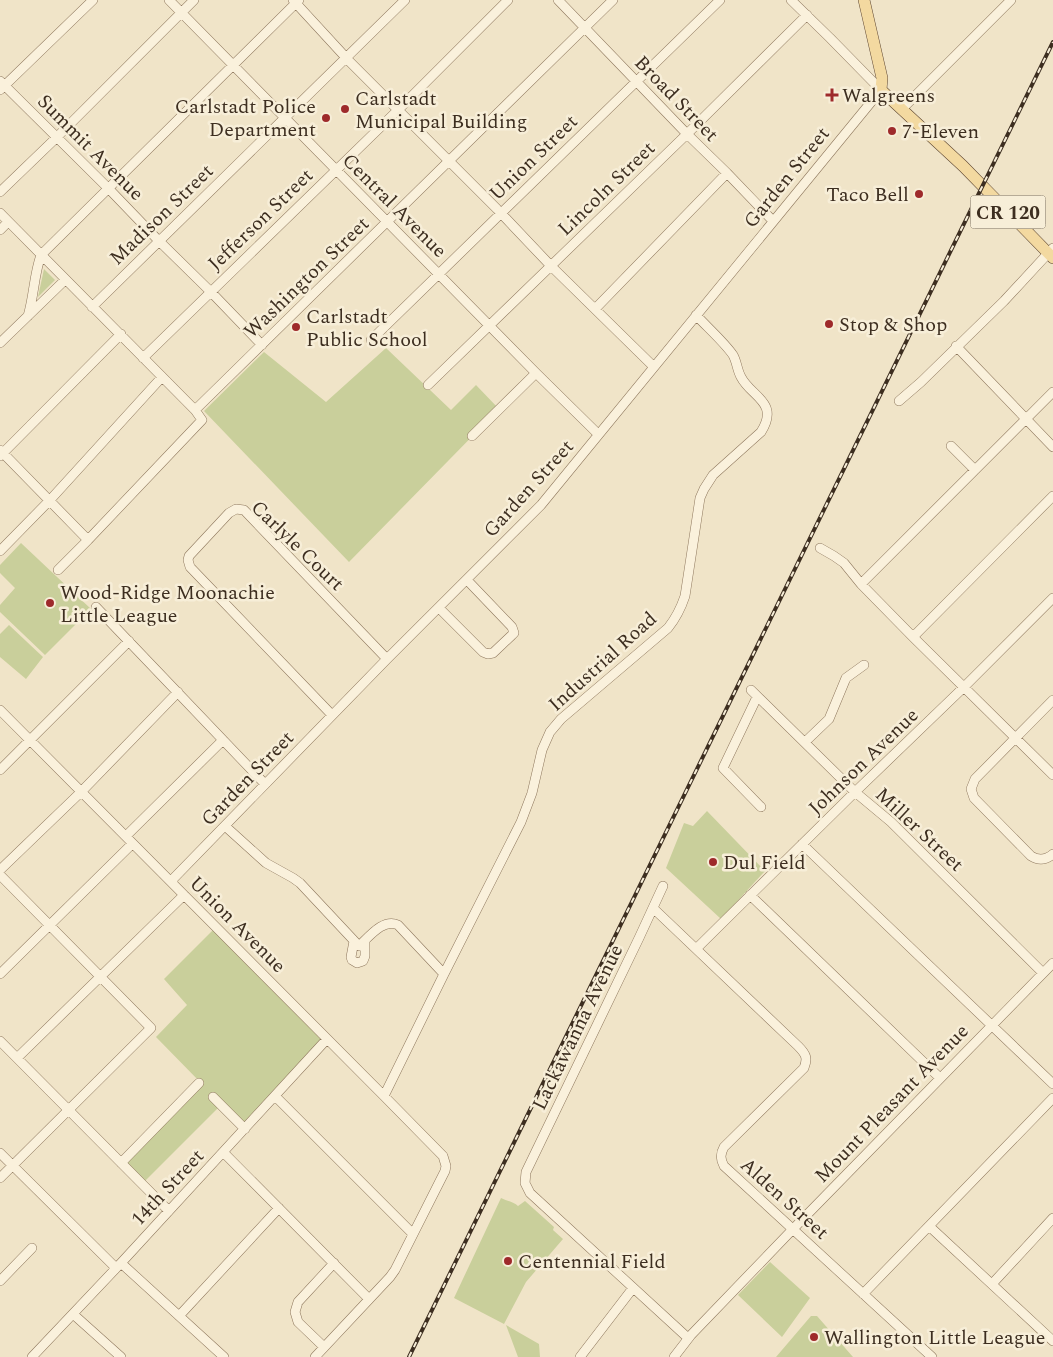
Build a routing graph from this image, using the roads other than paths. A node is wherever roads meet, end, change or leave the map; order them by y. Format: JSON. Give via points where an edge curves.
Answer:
{"nodes":[{"id":1,"x":93,"y":0,"type":"edge"},
{"id":2,"x":169,"y":0,"type":"edge"},
{"id":3,"x":194,"y":0,"type":"edge"},
{"id":4,"x":405,"y":0,"type":"edge"},
{"id":5,"x":508,"y":0,"type":"edge"},
{"id":6,"x":558,"y":0,"type":"edge"},
{"id":7,"x":613,"y":0,"type":"edge"},
{"id":8,"x":720,"y":0,"type":"edge"},
{"id":9,"x":791,"y":0,"type":"edge"},
{"id":10,"x":864,"y":0,"type":"edge"},
{"id":11,"x":1010,"y":0,"type":"edge"},
{"id":12,"x":296,"y":1,"type":"edge"},
{"id":13,"x":182,"y":12,"type":"junction"},
{"id":14,"x":807,"y":15,"type":"junction"},
{"id":15,"x":585,"y":28,"type":"junction"},
{"id":16,"x":346,"y":58,"type":"junction"},
{"id":17,"x":233,"y":64,"type":"junction"},
{"id":18,"x":636,"y":82,"type":"junction"},
{"id":19,"x":2,"y":86,"type":"edge"},
{"id":20,"x":881,"y":90,"type":"junction"},
{"id":21,"x":902,"y":109,"type":"junction"},
{"id":22,"x":398,"y":110,"type":"junction"},
{"id":23,"x":285,"y":118,"type":"junction"},
{"id":24,"x":687,"y":134,"type":"junction"},
{"id":25,"x":56,"y":138,"type":"junction"},
{"id":26,"x":449,"y":162,"type":"junction"},
{"id":27,"x":336,"y":170,"type":"junction"},
{"id":28,"x":727,"y":173,"type":"junction"},
{"id":29,"x":109,"y":189,"type":"junction"},
{"id":30,"x":0,"y":192,"type":"edge"},
{"id":31,"x":0,"y":213,"type":"edge"},
{"id":32,"x":501,"y":213,"type":"junction"},
{"id":33,"x":773,"y":221,"type":"junction"},
{"id":34,"x":8,"y":222,"type":"junction"},
{"id":35,"x":387,"y":222,"type":"junction"},
{"id":36,"x":0,"y":230,"type":"edge"},
{"id":37,"x":159,"y":241,"type":"junction"},
{"id":38,"x":1051,"y":253,"type":"edge"},
{"id":39,"x":41,"y":255,"type":"junction"},
{"id":40,"x":551,"y":266,"type":"junction"},
{"id":41,"x":439,"y":274,"type":"junction"},
{"id":42,"x":65,"y":280,"type":"junction"},
{"id":43,"x":211,"y":292,"type":"junction"},
{"id":44,"x":92,"y":307,"type":"junction"},
{"id":45,"x":595,"y":309,"type":"junction"},
{"id":46,"x":696,"y":315,"type":"junction"},
{"id":47,"x":28,"y":316,"type":"junction"},
{"id":48,"x":490,"y":325,"type":"junction"},
{"id":49,"x":121,"y":334,"type":"junction"},
{"id":50,"x":371,"y":340,"type":"dead end"},
{"id":51,"x":0,"y":343,"type":"edge"},
{"id":52,"x":262,"y":345,"type":"junction"},
{"id":53,"x":956,"y":346,"type":"junction"},
{"id":54,"x":144,"y":358,"type":"junction"},
{"id":55,"x":654,"y":367,"type":"junction"},
{"id":56,"x":536,"y":372,"type":"junction"},
{"id":57,"x":162,"y":377,"type":"junction"},
{"id":58,"x":428,"y":385,"type":"dead end"},
{"id":59,"x":1053,"y":392,"type":"edge"},
{"id":60,"x":899,"y":401,"type":"dead end"},
{"id":61,"x":195,"y":410,"type":"junction"},
{"id":62,"x":1026,"y":420,"type":"junction"},
{"id":63,"x":598,"y":434,"type":"junction"},
{"id":64,"x":472,"y":436,"type":"dead end"},
{"id":65,"x":951,"y":446,"type":"dead end"},
{"id":66,"x":1053,"y":447,"type":"edge"},
{"id":67,"x":1,"y":453,"type":"edge"},
{"id":68,"x":975,"y":470,"type":"junction"},
{"id":69,"x":1053,"y":496,"type":"edge"},
{"id":70,"x":50,"y":500,"type":"junction"},
{"id":71,"x":88,"y":540,"type":"junction"},
{"id":72,"x":820,"y":548,"type":"dead end"},
{"id":73,"x":0,"y":551,"type":"edge"},
{"id":74,"x":58,"y":570,"type":"dead end"},
{"id":75,"x":467,"y":580,"type":"junction"},
{"id":76,"x":861,"y":584,"type":"junction"},
{"id":77,"x":1053,"y":598,"type":"edge"},
{"id":78,"x":96,"y":607,"type":"dead end"},
{"id":79,"x":439,"y":608,"type":"junction"},
{"id":80,"x":913,"y":636,"type":"junction"},
{"id":81,"x":129,"y":641,"type":"junction"},
{"id":82,"x":387,"y":659,"type":"junction"},
{"id":83,"x":864,"y":665,"type":"dead end"},
{"id":84,"x":964,"y":687,"type":"junction"},
{"id":85,"x":178,"y":692,"type":"junction"},
{"id":86,"x":1053,"y":700,"type":"edge"},
{"id":87,"x":0,"y":710,"type":"edge"},
{"id":88,"x":332,"y":715,"type":"junction"},
{"id":89,"x":1016,"y":738,"type":"junction"},
{"id":90,"x":30,"y":740,"type":"junction"},
{"id":91,"x":222,"y":740,"type":"junction"},
{"id":92,"x":805,"y":742,"type":"junction"},
{"id":93,"x":0,"y":770,"type":"edge"},
{"id":94,"x":1053,"y":775,"type":"edge"},
{"id":95,"x":265,"y":784,"type":"junction"},
{"id":96,"x":81,"y":792,"type":"junction"},
{"id":97,"x":855,"y":792,"type":"junction"},
{"id":98,"x":761,"y":806,"type":"dead end"},
{"id":99,"x":225,"y":826,"type":"junction"},
{"id":100,"x":126,"y":836,"type":"junction"},
{"id":101,"x":132,"y":844,"type":"junction"},
{"id":102,"x":802,"y":844,"type":"junction"},
{"id":103,"x":1053,"y":854,"type":"edge"},
{"id":104,"x":0,"y":870,"type":"edge"},
{"id":105,"x":0,"y":875,"type":"edge"},
{"id":106,"x":171,"y":881,"type":"junction"},
{"id":107,"x":663,"y":886,"type":"dead end"},
{"id":108,"x":184,"y":895,"type":"junction"},
{"id":109,"x":750,"y":895,"type":"junction"},
{"id":110,"x":653,"y":908,"type":"junction"},
{"id":111,"x":50,"y":925,"type":"junction"},
{"id":112,"x":354,"y":941,"type":"junction"},
{"id":113,"x":365,"y":941,"type":"junction"},
{"id":114,"x":696,"y":948,"type":"junction"},
{"id":115,"x":1053,"y":963,"type":"edge"},
{"id":116,"x":1042,"y":973,"type":"junction"},
{"id":117,"x":0,"y":974,"type":"edge"},
{"id":118,"x":444,"y":974,"type":"junction"},
{"id":119,"x":100,"y":977,"type":"junction"},
{"id":120,"x":992,"y":1025,"type":"junction"},
{"id":121,"x":327,"y":1039,"type":"junction"},
{"id":122,"x":0,"y":1041,"type":"edge"},
{"id":123,"x":17,"y":1058,"type":"junction"},
{"id":124,"x":940,"y":1078,"type":"junction"},
{"id":125,"x":198,"y":1083,"type":"dead end"},
{"id":126,"x":1053,"y":1084,"type":"edge"},
{"id":127,"x":275,"y":1096,"type":"junction"},
{"id":128,"x":384,"y":1096,"type":"junction"},
{"id":129,"x":213,"y":1097,"type":"dead end"},
{"id":130,"x":1053,"y":1098,"type":"edge"},
{"id":131,"x":69,"y":1110,"type":"junction"},
{"id":132,"x":245,"y":1128,"type":"junction"},
{"id":133,"x":223,"y":1152,"type":"junction"},
{"id":134,"x":0,"y":1153,"type":"edge"},
{"id":135,"x":121,"y":1163,"type":"junction"},
{"id":136,"x":13,"y":1165,"type":"junction"},
{"id":137,"x":0,"y":1178,"type":"edge"},
{"id":138,"x":279,"y":1208,"type":"junction"},
{"id":139,"x":169,"y":1211,"type":"junction"},
{"id":140,"x":1053,"y":1218,"type":"edge"},
{"id":141,"x":929,"y":1226,"type":"junction"},
{"id":142,"x":793,"y":1229,"type":"junction"},
{"id":143,"x":413,"y":1234,"type":"junction"},
{"id":144,"x":32,"y":1248,"type":"dead end"},
{"id":145,"x":334,"y":1263,"type":"junction"},
{"id":146,"x":118,"y":1266,"type":"junction"},
{"id":147,"x":0,"y":1281,"type":"edge"},
{"id":148,"x":992,"y":1284,"type":"junction"},
{"id":149,"x":634,"y":1288,"type":"junction"},
{"id":150,"x":863,"y":1294,"type":"junction"},
{"id":151,"x":369,"y":1299,"type":"junction"},
{"id":152,"x":73,"y":1314,"type":"junction"},
{"id":153,"x":179,"y":1316,"type":"junction"},
{"id":154,"x":688,"y":1338,"type":"junction"},
{"id":155,"x":1053,"y":1341,"type":"edge"},
{"id":156,"x":324,"y":1347,"type":"junction"},
{"id":157,"x":32,"y":1357,"type":"edge"},
{"id":158,"x":120,"y":1357,"type":"edge"},
{"id":159,"x":224,"y":1357,"type":"edge"},
{"id":160,"x":315,"y":1357,"type":"edge"},
{"id":161,"x":580,"y":1357,"type":"edge"},
{"id":162,"x":674,"y":1357,"type":"edge"},
{"id":163,"x":932,"y":1357,"type":"edge"}],
"edges":[{"from":1,"to":19,"type":"street"},
{"from":2,"to":13,"type":"street","name":"Central Avenue"},
{"from":3,"to":13,"type":"street"},
{"from":4,"to":16,"type":"street","name":"Madison Street"},
{"from":5,"to":22,"type":"street","name":"Jefferson Street"},
{"from":6,"to":15,"type":"street","name":"Broad Street"},
{"from":7,"to":15,"type":"street","name":"Washington Street"},
{"from":8,"to":18,"type":"street","name":"Union Street"},
{"from":9,"to":14,"type":"street"},
{"from":10,"to":20,"type":"main road","via":[[882,78]]},
{"from":11,"to":21,"type":"street"},
{"from":12,"to":16,"type":"street"},
{"from":12,"to":17,"type":"street"},
{"from":13,"to":17,"type":"street","name":"Central Avenue"},
{"from":13,"to":25,"type":"street"},
{"from":14,"to":20,"type":"street"},
{"from":14,"to":24,"type":"street","name":"Lincoln Street"},
{"from":15,"to":18,"type":"street","name":"Broad Street"},
{"from":15,"to":26,"type":"street","name":"Washington Street"},
{"from":16,"to":22,"type":"street"},
{"from":16,"to":23,"type":"street","name":"Madison Street"},
{"from":17,"to":23,"type":"street","name":"Central Avenue"},
{"from":17,"to":29,"type":"street"},
{"from":18,"to":24,"type":"street","name":"Broad Street"},
{"from":18,"to":32,"type":"street","name":"Union Street"},
{"from":19,"to":25,"type":"street","name":"Summit Avenue"},
{"from":20,"to":21,"type":"main road","number":"CR 120"},
{"from":20,"to":33,"type":"street","name":"Garden Street"},
{"from":21,"to":38,"type":"main road","number":"CR 120"},
{"from":22,"to":26,"type":"street"},
{"from":22,"to":27,"type":"street","name":"Jefferson Street"},
{"from":23,"to":27,"type":"street","name":"Central Avenue"},
{"from":23,"to":37,"type":"street","name":"Madison Street"},
{"from":24,"to":28,"type":"street","name":"Broad Street"},
{"from":24,"to":40,"type":"street","name":"Lincoln Street"},
{"from":25,"to":29,"type":"street","name":"Summit Avenue"},
{"from":25,"to":30,"type":"street"},
{"from":26,"to":32,"type":"street"},
{"from":26,"to":35,"type":"street","name":"Washington Street"},
{"from":27,"to":35,"type":"street","name":"Central Avenue"},
{"from":27,"to":43,"type":"street","name":"Jefferson Street"},
{"from":28,"to":33,"type":"street","name":"Broad Street"},
{"from":28,"to":45,"type":"street"},
{"from":29,"to":37,"type":"street","name":"Summit Avenue"},
{"from":29,"to":39,"type":"street"},
{"from":31,"to":34,"type":"street"},
{"from":32,"to":40,"type":"street"},
{"from":32,"to":41,"type":"street","name":"Union Street"},
{"from":33,"to":46,"type":"street","name":"Garden Street"},
{"from":34,"to":36,"type":"street"},
{"from":34,"to":39,"type":"street"},
{"from":35,"to":41,"type":"street","name":"Central Avenue"},
{"from":35,"to":52,"type":"street","name":"Washington Street"},
{"from":37,"to":43,"type":"street","name":"Summit Avenue"},
{"from":37,"to":44,"type":"street","name":"Madison Street"},
{"from":38,"to":53,"type":"street"},
{"from":39,"to":42,"type":"street"},
{"from":39,"to":47,"type":"street"},
{"from":40,"to":45,"type":"street"},
{"from":40,"to":48,"type":"street","name":"Lincoln Street"},
{"from":41,"to":48,"type":"street","name":"Central Avenue"},
{"from":41,"to":50,"type":"street","name":"Union Street"},
{"from":42,"to":44,"type":"street"},
{"from":42,"to":47,"type":"street"},
{"from":43,"to":52,"type":"street","name":"Summit Avenue"},
{"from":43,"to":54,"type":"street","name":"Jefferson Street"},
{"from":44,"to":49,"type":"street"},
{"from":45,"to":55,"type":"street"},
{"from":46,"to":55,"type":"street","name":"Garden Street"},
{"from":46,"to":118,"type":"street","name":"Industrial Road","via":[[732,354],[741,377],[764,402],[767,414],[764,427],[713,475],[704,489],[685,596],[675,619],[550,732],[521,822]]},
{"from":47,"to":51,"type":"street"},
{"from":48,"to":56,"type":"street","name":"Central Avenue"},
{"from":48,"to":58,"type":"street","name":"Lincoln Street"},
{"from":49,"to":54,"type":"street"},
{"from":49,"to":67,"type":"street"},
{"from":52,"to":61,"type":"street","name":"Washington Street"},
{"from":53,"to":60,"type":"street"},
{"from":53,"to":62,"type":"street"},
{"from":54,"to":57,"type":"street"},
{"from":55,"to":63,"type":"street","name":"Garden Street"},
{"from":56,"to":63,"type":"street","name":"Central Avenue"},
{"from":56,"to":64,"type":"street"},
{"from":57,"to":61,"type":"street"},
{"from":57,"to":70,"type":"street"},
{"from":59,"to":62,"type":"street"},
{"from":61,"to":71,"type":"street","via":[[202,420]]},
{"from":62,"to":66,"type":"street"},
{"from":62,"to":68,"type":"street"},
{"from":63,"to":75,"type":"street","name":"Garden Street","via":[[541,505]]},
{"from":65,"to":68,"type":"street"},
{"from":67,"to":70,"type":"street"},
{"from":68,"to":76,"type":"street"},
{"from":69,"to":80,"type":"street"},
{"from":70,"to":71,"type":"street"},
{"from":70,"to":73,"type":"street"},
{"from":71,"to":74,"type":"street"},
{"from":72,"to":76,"type":"street","via":[[844,563]]},
{"from":75,"to":79,"type":"street","name":"Garden Street"},
{"from":75,"to":79,"type":"street","via":[[512,627],[512,635],[488,654]]},
{"from":76,"to":80,"type":"street"},
{"from":77,"to":84,"type":"street","name":"Johnson Avenue"},
{"from":78,"to":81,"type":"street"},
{"from":79,"to":82,"type":"street","name":"Garden Street"},
{"from":80,"to":84,"type":"street"},
{"from":81,"to":85,"type":"street"},
{"from":81,"to":90,"type":"street"},
{"from":82,"to":88,"type":"street","name":"Garden Street"},
{"from":82,"to":88,"type":"street","name":"Carlyle Court","via":[[244,510],[229,512],[189,556],[190,568]]},
{"from":83,"to":92,"type":"street","via":[[846,678],[829,719]]},
{"from":84,"to":89,"type":"street"},
{"from":84,"to":97,"type":"street","name":"Johnson Avenue"},
{"from":85,"to":91,"type":"street"},
{"from":85,"to":96,"type":"street"},
{"from":86,"to":89,"type":"street"},
{"from":87,"to":90,"type":"street","name":"Union Avenue"},
{"from":88,"to":95,"type":"street","name":"Garden Street"},
{"from":89,"to":94,"type":"street"},
{"from":89,"to":103,"type":"street","via":[[975,779],[972,794],[1031,856],[1040,860]]},
{"from":90,"to":93,"type":"street"},
{"from":90,"to":96,"type":"street","name":"Union Avenue"},
{"from":91,"to":95,"type":"street"},
{"from":91,"to":100,"type":"street"},
{"from":92,"to":97,"type":"street","name":"Miller Street"},
{"from":92,"to":98,"type":"street","name":"Miller Street","via":[[754,694],[724,768]]},
{"from":95,"to":99,"type":"street","name":"Garden Street"},
{"from":96,"to":100,"type":"street","name":"Union Avenue"},
{"from":96,"to":104,"type":"street"},
{"from":97,"to":102,"type":"street","name":"Johnson Avenue"},
{"from":97,"to":116,"type":"street","name":"Miller Street","via":[[890,822]]},
{"from":99,"to":106,"type":"street","name":"Garden Street"},
{"from":99,"to":112,"type":"street","via":[[266,863],[300,883]]},
{"from":100,"to":101,"type":"street","name":"Union Avenue"},
{"from":101,"to":106,"type":"street","name":"Union Avenue"},
{"from":101,"to":111,"type":"street"},
{"from":102,"to":109,"type":"street","name":"Johnson Avenue"},
{"from":102,"to":120,"type":"street"},
{"from":105,"to":111,"type":"street"},
{"from":106,"to":108,"type":"street","name":"Union Avenue"},
{"from":107,"to":110,"type":"street","name":"Lackawanna Avenue"},
{"from":108,"to":119,"type":"street"},
{"from":108,"to":121,"type":"street","name":"Union Avenue"},
{"from":109,"to":114,"type":"street","name":"Johnson Avenue"},
{"from":109,"to":124,"type":"street"},
{"from":110,"to":114,"type":"street","name":"Alden Street"},
{"from":110,"to":149,"type":"street","name":"Lackawanna Avenue","via":[[526,1172],[525,1183],[530,1193]]},
{"from":111,"to":117,"type":"street"},
{"from":111,"to":119,"type":"street"},
{"from":112,"to":113,"type":"street","via":[[359,946]]},
{"from":112,"to":113,"type":"street","via":[[351,957],[357,963],[365,958]]},
{"from":113,"to":118,"type":"street","via":[[383,926],[390,923],[398,925]]},
{"from":114,"to":142,"type":"street","name":"Alden Street","via":[[807,1056],[804,1068],[724,1147],[721,1156],[724,1166]]},
{"from":115,"to":116,"type":"street","name":"Mount Pleasant Avenue"},
{"from":116,"to":120,"type":"street","name":"Mount Pleasant Avenue"},
{"from":118,"to":128,"type":"street","name":"Industrial Road"},
{"from":119,"to":123,"type":"street"},
{"from":119,"to":131,"type":"street","via":[[151,1028]]},
{"from":120,"to":124,"type":"street","name":"Mount Pleasant Avenue"},
{"from":120,"to":126,"type":"street"},
{"from":121,"to":127,"type":"street","name":"14th Street"},
{"from":121,"to":128,"type":"street","name":"Union Avenue"},
{"from":122,"to":123,"type":"street"},
{"from":123,"to":131,"type":"street"},
{"from":124,"to":142,"type":"street","name":"Mount Pleasant Avenue"},
{"from":125,"to":135,"type":"street"},
{"from":127,"to":132,"type":"street","name":"14th Street"},
{"from":127,"to":143,"type":"street"},
{"from":128,"to":143,"type":"street","name":"Union Avenue","via":[[443,1156],[446,1166]]},
{"from":129,"to":132,"type":"street"},
{"from":130,"to":141,"type":"street"},
{"from":131,"to":135,"type":"street"},
{"from":131,"to":136,"type":"street"},
{"from":132,"to":133,"type":"street","name":"14th Street"},
{"from":133,"to":138,"type":"street"},
{"from":133,"to":139,"type":"street","name":"14th Street"},
{"from":134,"to":136,"type":"street"},
{"from":135,"to":139,"type":"street"},
{"from":136,"to":137,"type":"street"},
{"from":136,"to":146,"type":"street"},
{"from":138,"to":145,"type":"street"},
{"from":138,"to":153,"type":"street"},
{"from":139,"to":146,"type":"street","name":"14th Street"},
{"from":140,"to":148,"type":"street"},
{"from":141,"to":148,"type":"street"},
{"from":141,"to":150,"type":"street"},
{"from":142,"to":150,"type":"street","name":"Alden Street"},
{"from":142,"to":154,"type":"street","name":"Mount Pleasant Avenue"},
{"from":143,"to":151,"type":"street","via":[[395,1270]]},
{"from":144,"to":147,"type":"street"},
{"from":145,"to":151,"type":"street"},
{"from":145,"to":156,"type":"street","via":[[298,1302],[294,1312],[298,1322]]},
{"from":146,"to":152,"type":"street","name":"14th Street"},
{"from":146,"to":153,"type":"street"},
{"from":148,"to":155,"type":"street"},
{"from":149,"to":154,"type":"street"},
{"from":149,"to":161,"type":"street"},
{"from":150,"to":163,"type":"street","name":"Alden Street"},
{"from":151,"to":156,"type":"street"},
{"from":152,"to":157,"type":"street","name":"14th Street"},
{"from":152,"to":158,"type":"street"},
{"from":153,"to":159,"type":"street"},
{"from":154,"to":162,"type":"street","name":"Mount Pleasant Avenue"},
{"from":156,"to":160,"type":"street"}]}
